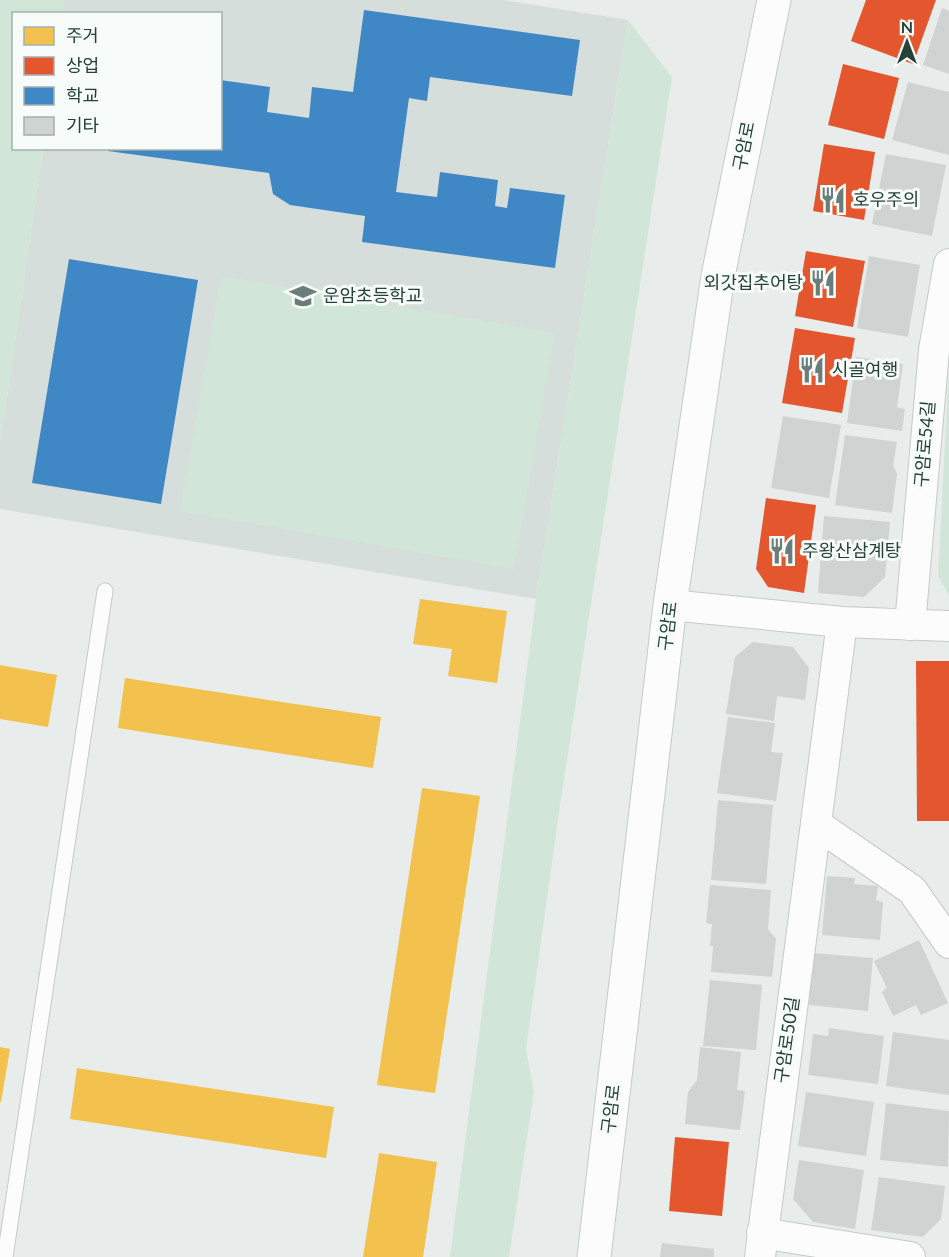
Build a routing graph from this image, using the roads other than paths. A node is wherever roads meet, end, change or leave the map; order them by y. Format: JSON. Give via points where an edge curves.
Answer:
{"nodes":[{"id":1,"x":774,"y":0,"type":"edge"},
{"id":2,"x":949,"y":264,"type":"edge"},
{"id":3,"x":105,"y":591,"type":"dead end"},
{"id":4,"x":670,"y":605,"type":"junction"},
{"id":5,"x":842,"y":622,"type":"junction"},
{"id":6,"x":910,"y":625,"type":"junction"},
{"id":7,"x":949,"y":626,"type":"edge"},
{"id":8,"x":816,"y":824,"type":"junction"},
{"id":9,"x":949,"y":943,"type":"edge"},
{"id":10,"x":761,"y":1245,"type":"edge"},
{"id":11,"x":5,"y":1257,"type":"edge"},
{"id":12,"x":594,"y":1257,"type":"edge"},
{"id":13,"x":910,"y":1257,"type":"edge"}],
"edges":[{"from":1,"to":4,"type":"main road","name":"구암로","via":[[718,276]]},
{"from":2,"to":6,"type":"street","name":"구암로54길","via":[[934,350]]},
{"from":3,"to":11,"type":"lane"},
{"from":4,"to":5,"type":"street"},
{"from":4,"to":12,"type":"main road","name":"구암로"},
{"from":5,"to":6,"type":"street"},
{"from":5,"to":8,"type":"street","name":"구암로50길"},
{"from":6,"to":7,"type":"street"},
{"from":8,"to":9,"type":"street","via":[[912,890]]},
{"from":8,"to":10,"type":"street","name":"구암로50길"},
{"from":10,"to":13,"type":"street"}]}
